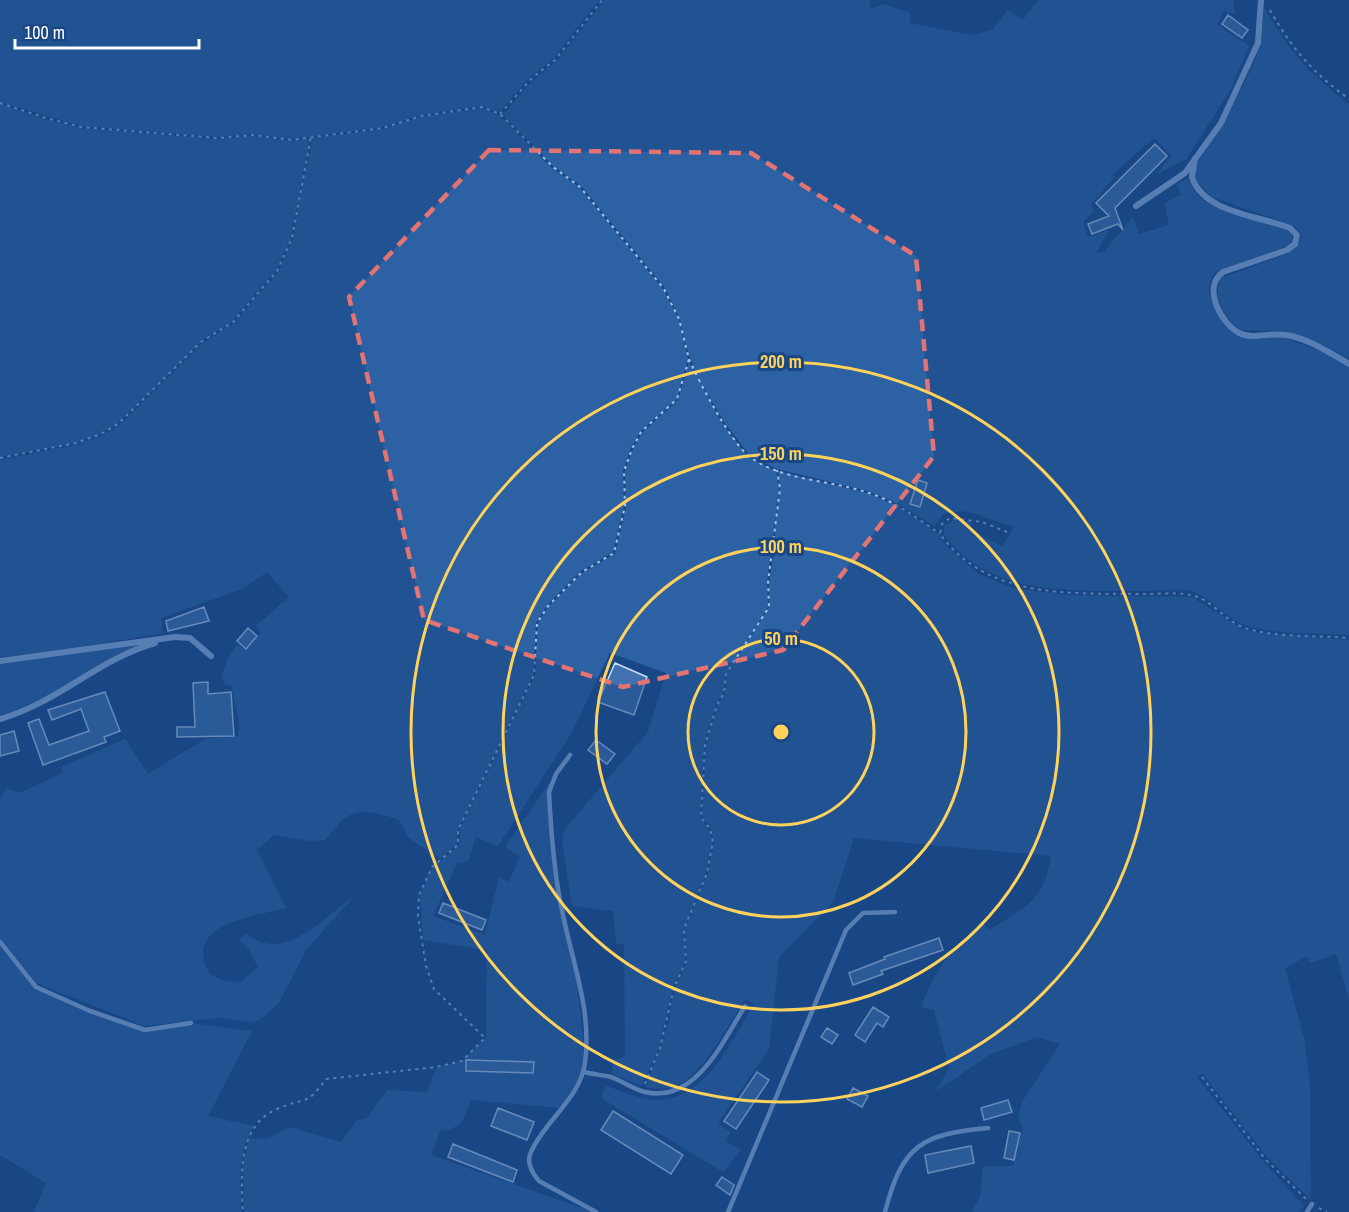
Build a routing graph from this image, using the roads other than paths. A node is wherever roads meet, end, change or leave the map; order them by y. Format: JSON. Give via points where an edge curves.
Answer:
{"nodes":[{"id":1,"x":1261,"y":0,"type":"edge"},
{"id":2,"x":1195,"y":158,"type":"junction"},
{"id":3,"x":1136,"y":206,"type":"dead end"},
{"id":4,"x":1349,"y":364,"type":"edge"},
{"id":5,"x":175,"y":637,"type":"junction"},
{"id":6,"x":211,"y":656,"type":"dead end"},
{"id":7,"x":0,"y":661,"type":"edge"},
{"id":8,"x":0,"y":719,"type":"edge"},
{"id":9,"x":570,"y":755,"type":"dead end"},
{"id":10,"x":895,"y":912,"type":"dead end"},
{"id":11,"x":0,"y":942,"type":"edge"},
{"id":12,"x":745,"y":1006,"type":"dead end"},
{"id":13,"x":191,"y":1023,"type":"dead end"},
{"id":14,"x":584,"y":1072,"type":"junction"},
{"id":15,"x":988,"y":1128,"type":"dead end"},
{"id":16,"x":1312,"y":1204,"type":"road end"},
{"id":17,"x":596,"y":1212,"type":"edge"},
{"id":18,"x":728,"y":1212,"type":"edge"},
{"id":19,"x":885,"y":1212,"type":"edge"},
{"id":20,"x":1307,"y":1212,"type":"edge"}],
"edges":[{"from":1,"to":2,"type":"street","via":[[1257,43],[1250,63],[1221,123]]},
{"from":2,"to":3,"type":"street","via":[[1185,173]]},
{"from":2,"to":4,"type":"street","via":[[1192,177],[1205,196],[1290,228],[1297,235],[1295,244],[1287,250],[1229,269],[1215,279],[1214,300],[1234,329],[1246,335],[1284,334]]},
{"from":5,"to":6,"type":"street","via":[[190,638]]},
{"from":5,"to":7,"type":"street"},
{"from":5,"to":8,"type":"street","via":[[133,651],[33,708]]},
{"from":9,"to":14,"type":"lane","via":[[549,792],[562,913],[583,1005]]},
{"from":10,"to":18,"type":"lane","via":[[863,913],[846,930]]},
{"from":11,"to":13,"type":"lane","via":[[36,987],[90,1011],[145,1030]]},
{"from":12,"to":14,"type":"lane","via":[[707,1066],[674,1092],[643,1091],[611,1077]]},
{"from":14,"to":17,"type":"lane","via":[[530,1153],[529,1161],[539,1181]]},
{"from":15,"to":19,"type":"lane","via":[[950,1131],[922,1143],[905,1161]]},
{"from":16,"to":20,"type":"lane"}]}
